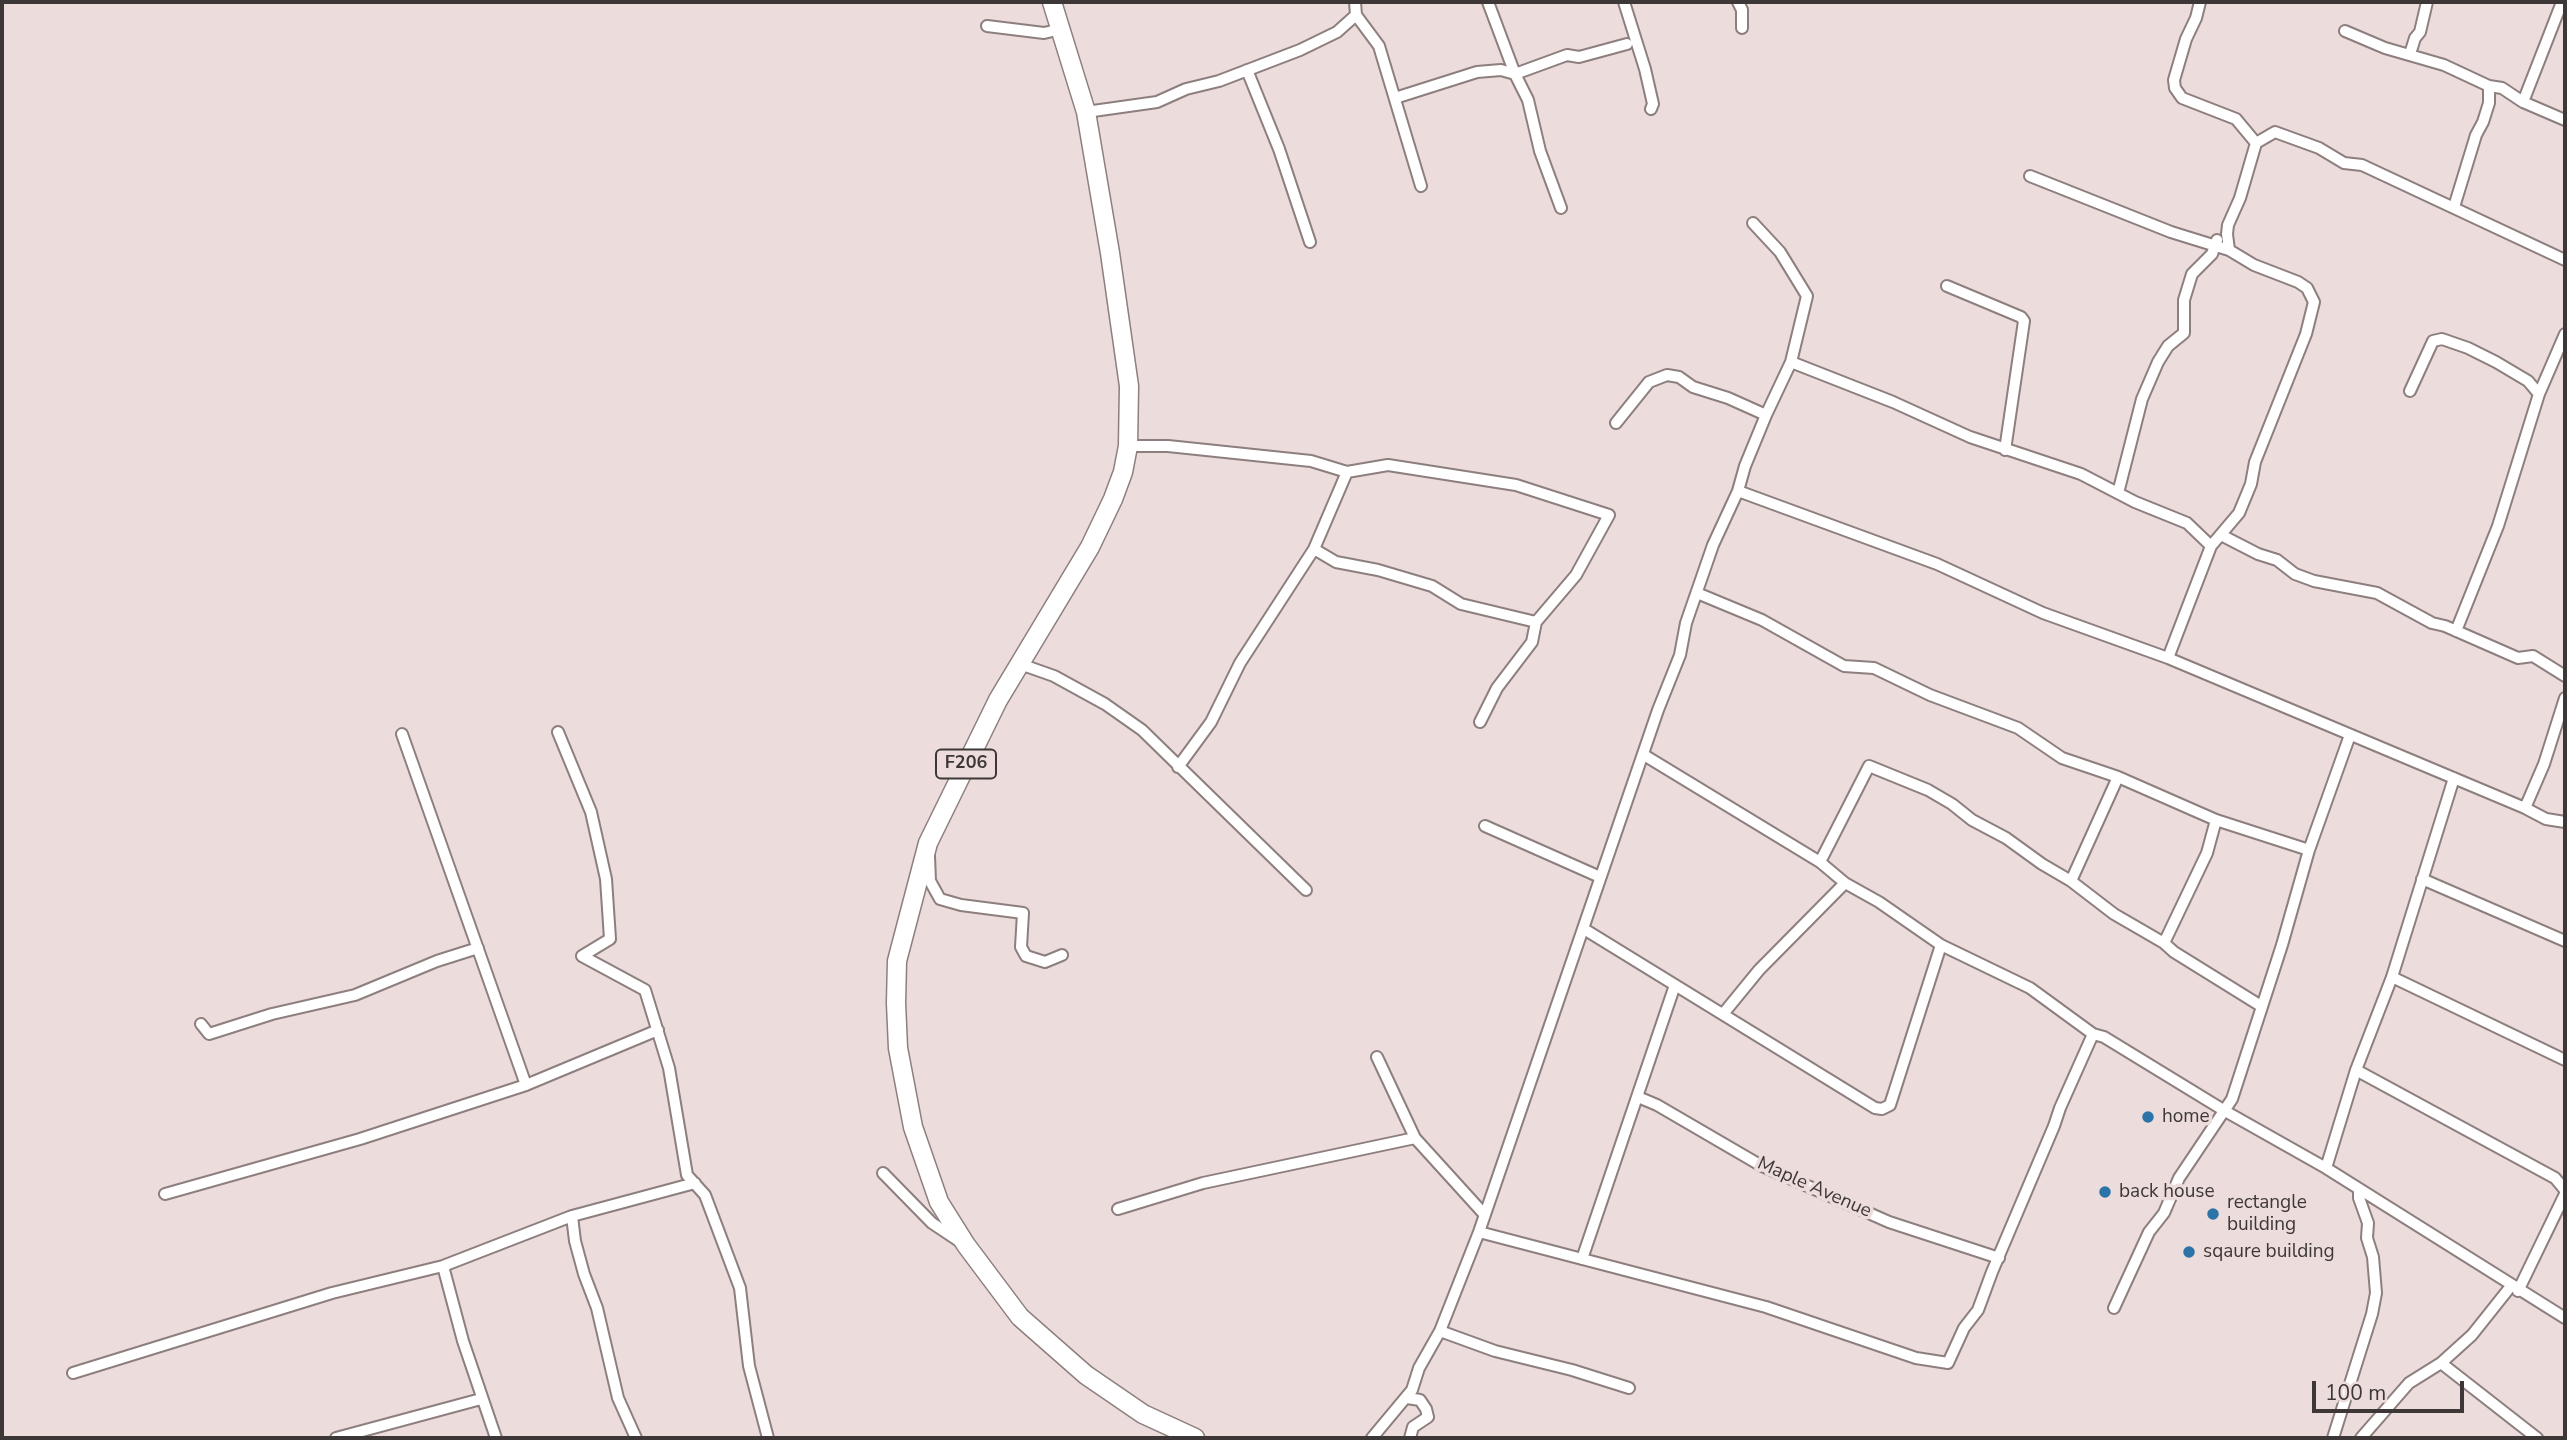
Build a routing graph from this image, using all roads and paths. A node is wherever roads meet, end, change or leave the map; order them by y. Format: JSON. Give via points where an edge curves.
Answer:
{"nodes":[{"id":1,"x":1052,"y":2,"type":"edge"},
{"id":2,"x":1355,"y":2,"type":"edge"},
{"id":3,"x":1488,"y":2,"type":"edge"},
{"id":4,"x":1625,"y":2,"type":"edge"},
{"id":5,"x":1738,"y":2,"type":"edge"},
{"id":6,"x":2200,"y":2,"type":"edge"},
{"id":7,"x":2427,"y":2,"type":"edge"},
{"id":8,"x":2562,"y":2,"type":"edge"},
{"id":9,"x":1356,"y":15,"type":"junction"},
{"id":10,"x":987,"y":26,"type":"dead end"},
{"id":11,"x":1742,"y":28,"type":"dead end"},
{"id":12,"x":1061,"y":29,"type":"junction"},
{"id":13,"x":2345,"y":31,"type":"dead end"},
{"id":14,"x":1627,"y":44,"type":"dead end"},
{"id":15,"x":2410,"y":54,"type":"junction"},
{"id":16,"x":1247,"y":70,"type":"junction"},
{"id":17,"x":1515,"y":74,"type":"junction"},
{"id":18,"x":2489,"y":86,"type":"junction"},
{"id":19,"x":1395,"y":98,"type":"junction"},
{"id":20,"x":2523,"y":102,"type":"junction"},
{"id":21,"x":1651,"y":109,"type":"dead end"},
{"id":22,"x":1086,"y":112,"type":"junction"},
{"id":23,"x":2565,"y":120,"type":"edge"},
{"id":24,"x":2256,"y":143,"type":"junction"},
{"id":25,"x":2030,"y":176,"type":"dead end"},
{"id":26,"x":1421,"y":186,"type":"dead end"},
{"id":27,"x":1561,"y":208,"type":"dead end"},
{"id":28,"x":2454,"y":208,"type":"junction"},
{"id":29,"x":1753,"y":223,"type":"dead end"},
{"id":30,"x":2217,"y":240,"type":"dead end"},
{"id":31,"x":1310,"y":242,"type":"dead end"},
{"id":32,"x":2229,"y":250,"type":"junction"},
{"id":33,"x":2565,"y":260,"type":"edge"},
{"id":34,"x":1947,"y":286,"type":"dead end"},
{"id":35,"x":2565,"y":334,"type":"edge"},
{"id":36,"x":1791,"y":362,"type":"junction"},
{"id":37,"x":2410,"y":391,"type":"dead end"},
{"id":38,"x":2539,"y":394,"type":"junction"},
{"id":39,"x":1766,"y":415,"type":"junction"},
{"id":40,"x":1616,"y":423,"type":"dead end"},
{"id":41,"x":1128,"y":446,"type":"junction"},
{"id":42,"x":2005,"y":450,"type":"junction"},
{"id":43,"x":1348,"y":472,"type":"junction"},
{"id":44,"x":1738,"y":491,"type":"junction"},
{"id":45,"x":2118,"y":493,"type":"junction"},
{"id":46,"x":2221,"y":536,"type":"junction"},
{"id":47,"x":2211,"y":546,"type":"junction"},
{"id":48,"x":1314,"y":549,"type":"junction"},
{"id":49,"x":1698,"y":593,"type":"junction"},
{"id":50,"x":1536,"y":622,"type":"junction"},
{"id":51,"x":2456,"y":631,"type":"junction"},
{"id":52,"x":2168,"y":658,"type":"junction"},
{"id":53,"x":1020,"y":664,"type":"junction"},
{"id":54,"x":2565,"y":676,"type":"edge"},
{"id":55,"x":2565,"y":698,"type":"edge"},
{"id":56,"x":1480,"y":722,"type":"dead end"},
{"id":57,"x":558,"y":732,"type":"dead end"},
{"id":58,"x":402,"y":734,"type":"dead end"},
{"id":59,"x":2350,"y":734,"type":"junction"},
{"id":60,"x":1643,"y":755,"type":"junction"},
{"id":61,"x":1178,"y":767,"type":"junction"},
{"id":62,"x":2118,"y":777,"type":"junction"},
{"id":63,"x":2454,"y":778,"type":"junction"},
{"id":64,"x":2525,"y":807,"type":"junction"},
{"id":65,"x":2217,"y":820,"type":"junction"},
{"id":66,"x":2565,"y":822,"type":"edge"},
{"id":67,"x":1485,"y":826,"type":"dead end"},
{"id":68,"x":928,"y":843,"type":"junction"},
{"id":69,"x":2309,"y":850,"type":"junction"},
{"id":70,"x":1820,"y":862,"type":"junction"},
{"id":71,"x":1600,"y":877,"type":"junction"},
{"id":72,"x":2422,"y":879,"type":"junction"},
{"id":73,"x":2071,"y":880,"type":"junction"},
{"id":74,"x":1845,"y":883,"type":"junction"},
{"id":75,"x":1306,"y":890,"type":"dead end"},
{"id":76,"x":1584,"y":929,"type":"junction"},
{"id":77,"x":2565,"y":942,"type":"edge"},
{"id":78,"x":2164,"y":943,"type":"junction"},
{"id":79,"x":1941,"y":945,"type":"junction"},
{"id":80,"x":478,"y":948,"type":"junction"},
{"id":81,"x":1062,"y":955,"type":"dead end"},
{"id":82,"x":2392,"y":978,"type":"junction"},
{"id":83,"x":1675,"y":985,"type":"junction"},
{"id":84,"x":2261,"y":1006,"type":"junction"},
{"id":85,"x":1723,"y":1014,"type":"junction"},
{"id":86,"x":201,"y":1024,"type":"dead end"},
{"id":87,"x":658,"y":1030,"type":"junction"},
{"id":88,"x":2093,"y":1034,"type":"junction"},
{"id":89,"x":1377,"y":1057,"type":"dead end"},
{"id":90,"x":2565,"y":1060,"type":"edge"},
{"id":91,"x":2356,"y":1070,"type":"junction"},
{"id":92,"x":526,"y":1085,"type":"junction"},
{"id":93,"x":1638,"y":1097,"type":"junction"},
{"id":94,"x":2225,"y":1111,"type":"junction"},
{"id":95,"x":1415,"y":1138,"type":"junction"},
{"id":96,"x":2326,"y":1168,"type":"junction"},
{"id":97,"x":883,"y":1174,"type":"dead end"},
{"id":98,"x":695,"y":1183,"type":"junction"},
{"id":99,"x":2359,"y":1189,"type":"junction"},
{"id":100,"x":2565,"y":1192,"type":"edge"},
{"id":101,"x":165,"y":1194,"type":"dead end"},
{"id":102,"x":1118,"y":1209,"type":"dead end"},
{"id":103,"x":1484,"y":1214,"type":"junction"},
{"id":104,"x":572,"y":1216,"type":"junction"},
{"id":105,"x":1479,"y":1232,"type":"junction"},
{"id":106,"x":965,"y":1245,"type":"junction"},
{"id":107,"x":1999,"y":1258,"type":"junction"},
{"id":108,"x":1582,"y":1259,"type":"junction"},
{"id":109,"x":443,"y":1266,"type":"junction"},
{"id":110,"x":2514,"y":1288,"type":"junction"},
{"id":111,"x":2114,"y":1308,"type":"dead end"},
{"id":112,"x":2565,"y":1318,"type":"edge"},
{"id":113,"x":1440,"y":1331,"type":"junction"},
{"id":114,"x":2441,"y":1363,"type":"junction"},
{"id":115,"x":74,"y":1373,"type":"dead end"},
{"id":116,"x":1629,"y":1388,"type":"dead end"},
{"id":117,"x":1407,"y":1398,"type":"junction"},
{"id":118,"x":481,"y":1399,"type":"junction"},
{"id":119,"x":336,"y":1438,"type":"edge"},
{"id":120,"x":496,"y":1438,"type":"edge"},
{"id":121,"x":636,"y":1438,"type":"edge"},
{"id":122,"x":768,"y":1438,"type":"edge"},
{"id":123,"x":1195,"y":1438,"type":"edge"},
{"id":124,"x":1372,"y":1438,"type":"edge"},
{"id":125,"x":1410,"y":1438,"type":"edge"},
{"id":126,"x":2333,"y":1438,"type":"edge"},
{"id":127,"x":2361,"y":1438,"type":"edge"},
{"id":128,"x":2537,"y":1438,"type":"edge"}],
"edges":[{"from":1,"to":12,"type":"main road","number":"F206"},
{"from":2,"to":9,"type":"street"},
{"from":3,"to":17,"type":"street"},
{"from":4,"to":21,"type":"street","via":[[1645,69]]},
{"from":5,"to":11,"type":"street"},
{"from":6,"to":24,"type":"street","via":[[2175,88],[2182,98],[2235,119]]},
{"from":7,"to":15,"type":"street"},
{"from":8,"to":20,"type":"street"},
{"from":9,"to":16,"type":"street","via":[[1337,32]]},
{"from":9,"to":19,"type":"street","via":[[1379,46]]},
{"from":10,"to":12,"type":"street","via":[[1044,33]]},
{"from":12,"to":22,"type":"main road","number":"F206"},
{"from":13,"to":15,"type":"street"},
{"from":14,"to":17,"type":"street","via":[[1579,57],[1567,55]]},
{"from":15,"to":18,"type":"street"},
{"from":16,"to":22,"type":"street","via":[[1157,102]]},
{"from":16,"to":31,"type":"street"},
{"from":17,"to":19,"type":"street","via":[[1477,72]]},
{"from":17,"to":27,"type":"street","via":[[1528,100]]},
{"from":18,"to":20,"type":"street"},
{"from":18,"to":28,"type":"street","via":[[2489,103]]},
{"from":19,"to":26,"type":"street"},
{"from":20,"to":23,"type":"street"},
{"from":22,"to":41,"type":"main road","number":"F206","via":[[1126,351]]},
{"from":24,"to":28,"type":"street","via":[[2282,133]]},
{"from":24,"to":32,"type":"street","via":[[2228,225]]},
{"from":25,"to":32,"type":"street"},
{"from":28,"to":33,"type":"street"},
{"from":29,"to":36,"type":"street","via":[[1780,252],[1807,296]]},
{"from":30,"to":45,"type":"street","via":[[2212,254],[2192,274],[2184,300],[2184,333],[2168,346],[2142,399]]},
{"from":32,"to":46,"type":"street","via":[[2307,288],[2314,307],[2255,462],[2251,484],[2239,513]]},
{"from":34,"to":42,"type":"street","via":[[2024,321]]},
{"from":35,"to":38,"type":"street"},
{"from":36,"to":39,"type":"street"},
{"from":36,"to":42,"type":"street"},
{"from":37,"to":38,"type":"street","via":[[2433,341],[2442,339],[2496,362],[2528,381]]},
{"from":38,"to":51,"type":"street","via":[[2498,526]]},
{"from":39,"to":40,"type":"street","via":[[1667,375],[1649,382]]},
{"from":39,"to":44,"type":"street"},
{"from":41,"to":43,"type":"street","via":[[1311,461]]},
{"from":41,"to":53,"type":"main road","number":"F206","via":[[1113,499],[1090,547]]},
{"from":42,"to":45,"type":"street","via":[[2081,474]]},
{"from":43,"to":48,"type":"street"},
{"from":43,"to":50,"type":"street","via":[[1388,465],[1516,485],[1609,515],[1576,575]]},
{"from":44,"to":49,"type":"street","via":[[1713,545]]},
{"from":44,"to":52,"type":"street","via":[[1937,564],[2043,613]]},
{"from":45,"to":47,"type":"street","via":[[2187,523]]},
{"from":46,"to":47,"type":"street"},
{"from":46,"to":51,"type":"street","via":[[2277,560],[2295,574],[2377,593]]},
{"from":47,"to":52,"type":"street"},
{"from":48,"to":50,"type":"street","via":[[1336,562],[1432,586],[1461,604]]},
{"from":48,"to":61,"type":"street","via":[[1240,663],[1211,722]]},
{"from":49,"to":60,"type":"street"},
{"from":49,"to":62,"type":"street","via":[[1762,620],[1844,666],[1874,668],[2018,728],[2062,758]]},
{"from":50,"to":56,"type":"street","via":[[1532,642],[1497,688]]},
{"from":51,"to":54,"type":"street","via":[[2518,658],[2533,656]]},
{"from":52,"to":59,"type":"street"},
{"from":53,"to":61,"type":"street","via":[[1054,676],[1105,704],[1142,730]]},
{"from":53,"to":68,"type":"main road","number":"F206"},
{"from":55,"to":64,"type":"street"},
{"from":57,"to":87,"type":"street","via":[[591,812],[606,879],[610,939],[582,956],[645,990]]},
{"from":58,"to":80,"type":"street"},
{"from":59,"to":63,"type":"street"},
{"from":59,"to":69,"type":"street"},
{"from":60,"to":70,"type":"street"},
{"from":60,"to":71,"type":"street"},
{"from":61,"to":75,"type":"street"},
{"from":62,"to":65,"type":"street"},
{"from":62,"to":73,"type":"street"},
{"from":63,"to":64,"type":"street"},
{"from":63,"to":72,"type":"street"},
{"from":64,"to":66,"type":"street","via":[[2546,819]]},
{"from":65,"to":69,"type":"street"},
{"from":65,"to":78,"type":"street","via":[[2207,853]]},
{"from":67,"to":71,"type":"street"},
{"from":68,"to":81,"type":"street","via":[[930,881],[940,899],[1023,913],[1021,947],[1026,956],[1045,962]]},
{"from":68,"to":106,"type":"main road","number":"F206","via":[[897,961],[898,1048],[917,1139],[939,1202]]},
{"from":69,"to":84,"type":"street"},
{"from":70,"to":73,"type":"street","via":[[1869,766],[1928,790]]},
{"from":70,"to":74,"type":"street"},
{"from":71,"to":76,"type":"street"},
{"from":72,"to":77,"type":"street"},
{"from":72,"to":82,"type":"street"},
{"from":73,"to":78,"type":"street","via":[[2114,914]]},
{"from":74,"to":79,"type":"street"},
{"from":74,"to":85,"type":"street","via":[[1759,970]]},
{"from":76,"to":83,"type":"street"},
{"from":76,"to":103,"type":"street"},
{"from":78,"to":84,"type":"street"},
{"from":79,"to":85,"type":"street","via":[[1890,1105],[1882,1110]]},
{"from":79,"to":88,"type":"street","via":[[2030,988]]},
{"from":80,"to":86,"type":"street","via":[[355,995],[209,1034]]},
{"from":80,"to":92,"type":"street"},
{"from":82,"to":90,"type":"street"},
{"from":82,"to":91,"type":"street"},
{"from":83,"to":85,"type":"street"},
{"from":83,"to":93,"type":"street"},
{"from":84,"to":94,"type":"street"},
{"from":87,"to":92,"type":"street"},
{"from":87,"to":98,"type":"street","via":[[687,1175]]},
{"from":88,"to":94,"type":"street"},
{"from":88,"to":107,"type":"street"},
{"from":89,"to":95,"type":"street"},
{"from":91,"to":96,"type":"street"},
{"from":91,"to":100,"type":"street","via":[[2555,1178]]},
{"from":92,"to":101,"type":"street","via":[[360,1139]]},
{"from":93,"to":107,"type":"street","name":"Maple Avenue","via":[[1760,1165],[1889,1222]]},
{"from":93,"to":108,"type":"street"},
{"from":94,"to":96,"type":"street"},
{"from":94,"to":111,"type":"street","via":[[2148,1232]]},
{"from":95,"to":102,"type":"street","via":[[1203,1183]]},
{"from":95,"to":103,"type":"street"},
{"from":96,"to":99,"type":"street"},
{"from":97,"to":106,"type":"street","via":[[932,1223]]},
{"from":98,"to":104,"type":"street"},
{"from":98,"to":122,"type":"street","via":[[705,1195],[740,1288],[749,1366]]},
{"from":99,"to":110,"type":"street"},
{"from":99,"to":126,"type":"street","via":[[2376,1293]]},
{"from":100,"to":110,"type":"street"},
{"from":103,"to":105,"type":"street"},
{"from":104,"to":109,"type":"street"},
{"from":104,"to":121,"type":"street","via":[[618,1398]]},
{"from":105,"to":108,"type":"street"},
{"from":105,"to":113,"type":"street"},
{"from":106,"to":123,"type":"main road","number":"F206","via":[[1020,1317],[1086,1375],[1143,1414]]},
{"from":107,"to":108,"type":"street","via":[[1978,1310],[1948,1363],[1916,1358],[1766,1307]]},
{"from":109,"to":115,"type":"street","via":[[332,1293]]},
{"from":109,"to":118,"type":"street"},
{"from":110,"to":112,"type":"street"},
{"from":110,"to":114,"type":"street"},
{"from":113,"to":116,"type":"street"},
{"from":113,"to":117,"type":"street"},
{"from":114,"to":127,"type":"street","via":[[2409,1383]]},
{"from":114,"to":128,"type":"street"},
{"from":117,"to":124,"type":"street"},
{"from":117,"to":125,"type":"street","via":[[1420,1400],[1428,1417],[1413,1427]]},
{"from":118,"to":119,"type":"street"},
{"from":118,"to":120,"type":"street"}]}
